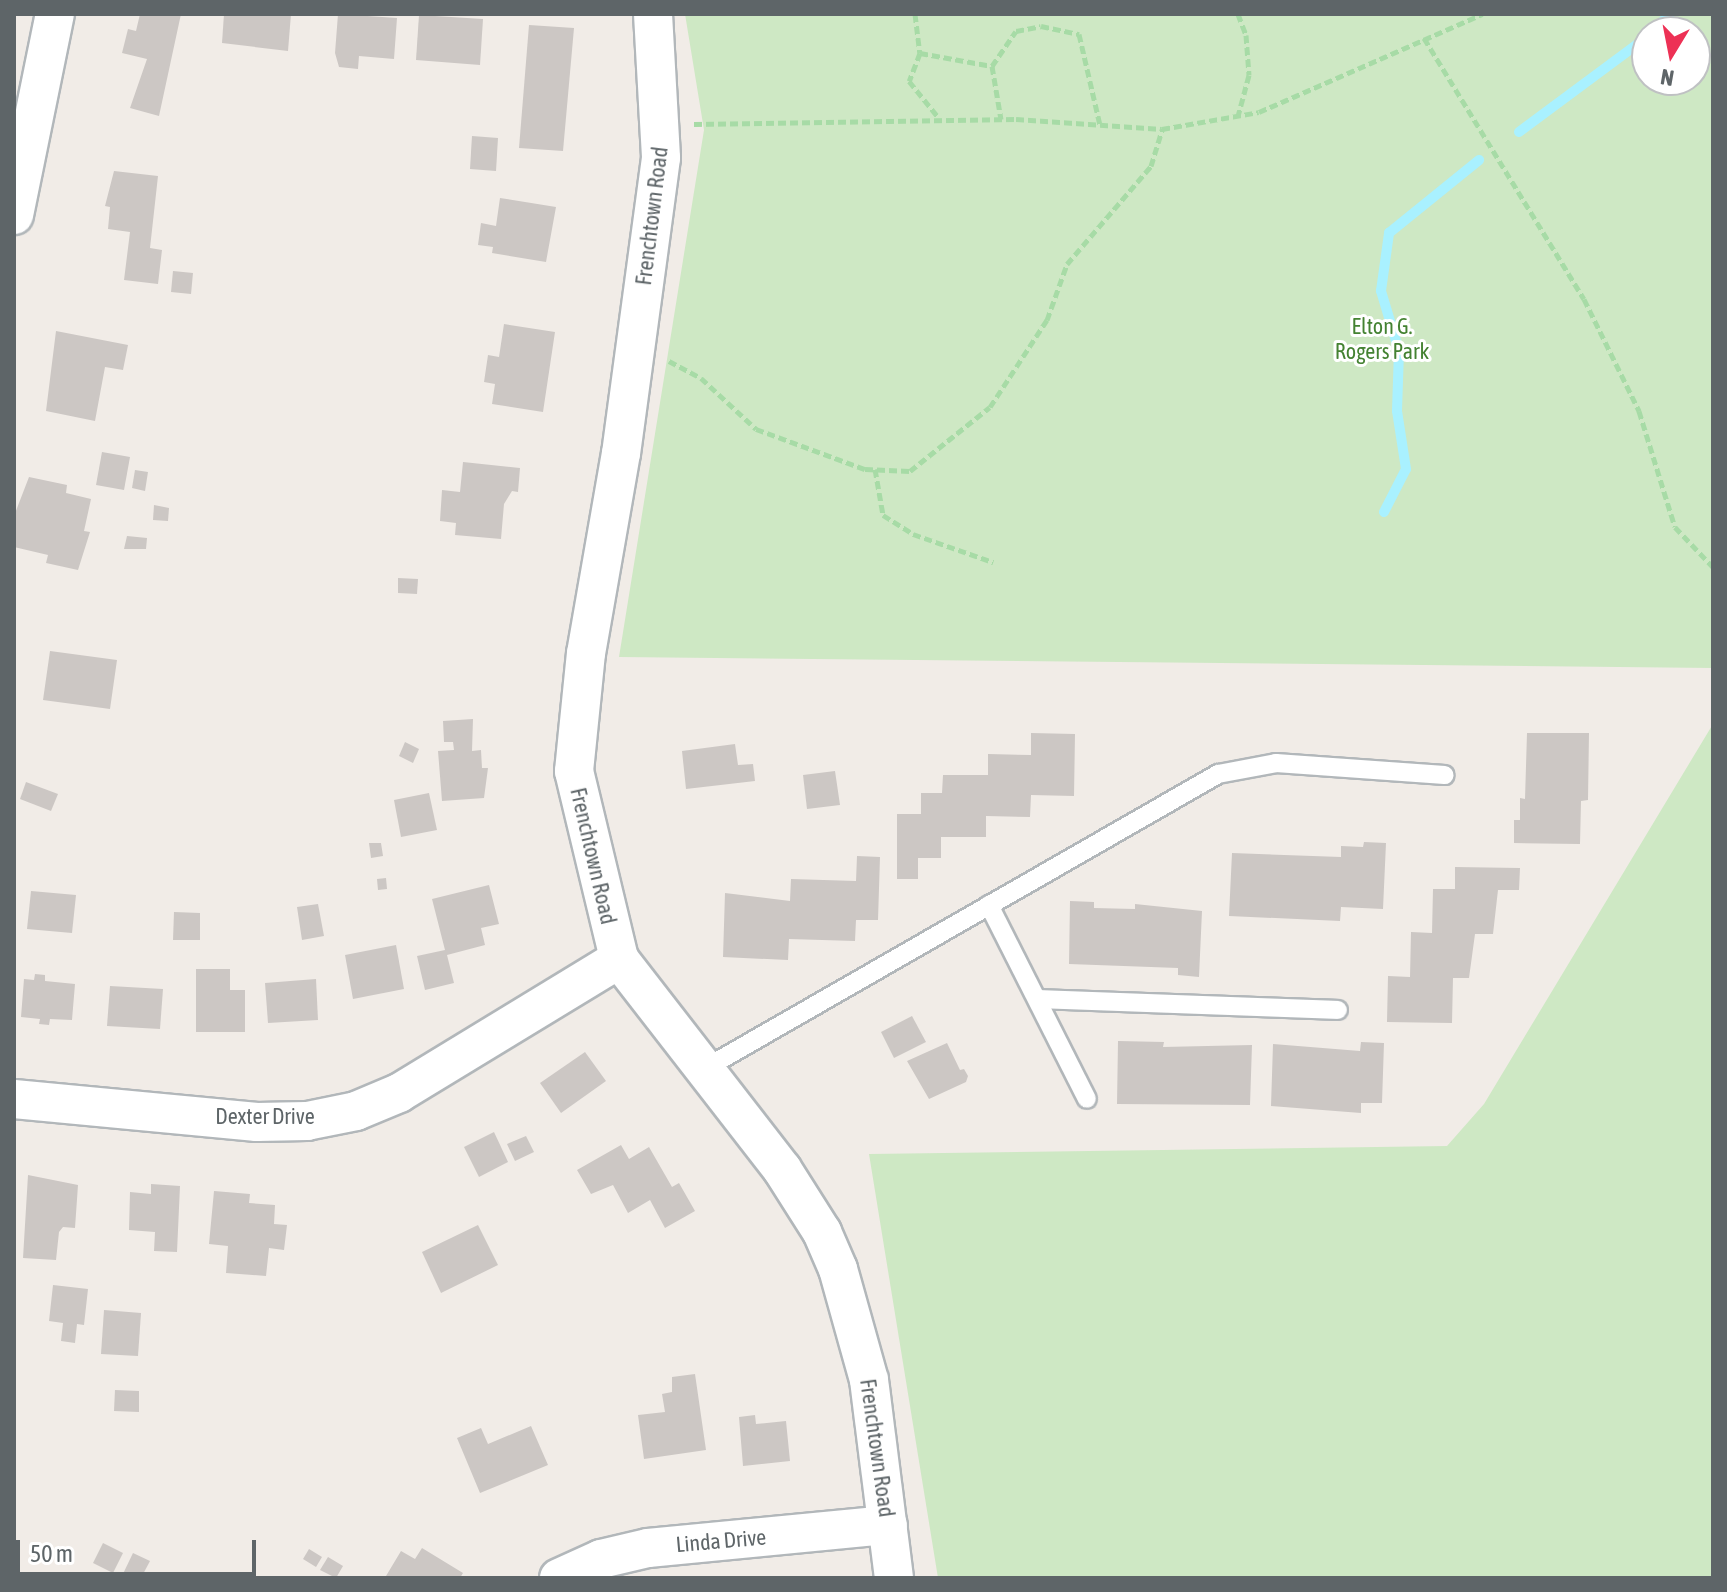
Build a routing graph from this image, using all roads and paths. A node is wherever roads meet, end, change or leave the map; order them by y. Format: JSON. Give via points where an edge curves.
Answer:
{"nodes":[{"id":1,"x":55,"y":14,"type":"edge"},
{"id":2,"x":653,"y":14,"type":"edge"},
{"id":3,"x":915,"y":14,"type":"edge"},
{"id":4,"x":1238,"y":14,"type":"edge"},
{"id":5,"x":1482,"y":14,"type":"edge"},
{"id":6,"x":1424,"y":38,"type":"junction"},
{"id":7,"x":920,"y":53,"type":"junction"},
{"id":8,"x":992,"y":66,"type":"junction"},
{"id":9,"x":1238,"y":116,"type":"junction"},
{"id":10,"x":940,"y":119,"type":"junction"},
{"id":11,"x":1001,"y":119,"type":"junction"},
{"id":12,"x":662,"y":124,"type":"junction"},
{"id":13,"x":1100,"y":125,"type":"junction"},
{"id":14,"x":1162,"y":129,"type":"junction"},
{"id":15,"x":14,"y":215,"type":"edge"},
{"id":16,"x":636,"y":345,"type":"junction"},
{"id":17,"x":875,"y":469,"type":"junction"},
{"id":18,"x":993,"y":562,"type":"dead end"},
{"id":19,"x":1713,"y":567,"type":"edge"},
{"id":20,"x":1445,"y":775,"type":"dead end"},
{"id":21,"x":989,"y":905,"type":"junction"},
{"id":22,"x":619,"y":959,"type":"junction"},
{"id":23,"x":1039,"y":999,"type":"junction"},
{"id":24,"x":1338,"y":1010,"type":"dead end"},
{"id":25,"x":704,"y":1069,"type":"junction"},
{"id":26,"x":14,"y":1099,"type":"edge"},
{"id":27,"x":1087,"y":1099,"type":"dead end"},
{"id":28,"x":888,"y":1525,"type":"junction"},
{"id":29,"x":559,"y":1578,"type":"edge"},
{"id":30,"x":894,"y":1578,"type":"edge"}],
"edges":[{"from":1,"to":15,"type":"street"},
{"from":2,"to":12,"type":"street","name":"Frenchtown Road"},
{"from":3,"to":7,"type":"path"},
{"from":4,"to":9,"type":"path","via":[[1246,35],[1249,75]]},
{"from":5,"to":6,"type":"path"},
{"from":6,"to":9,"type":"path","via":[[1259,112]]},
{"from":6,"to":19,"type":"path","via":[[1584,299],[1639,411],[1675,527]]},
{"from":7,"to":8,"type":"path"},
{"from":7,"to":10,"type":"path","via":[[909,81]]},
{"from":8,"to":11,"type":"path"},
{"from":8,"to":13,"type":"path","via":[[1016,31],[1041,26],[1079,34]]},
{"from":9,"to":14,"type":"path"},
{"from":10,"to":11,"type":"path"},
{"from":10,"to":12,"type":"path"},
{"from":11,"to":13,"type":"path"},
{"from":12,"to":16,"type":"street","name":"Frenchtown Road"},
{"from":13,"to":14,"type":"path"},
{"from":14,"to":17,"type":"path","via":[[1151,166],[1067,264],[1047,320],[990,407],[910,471]]},
{"from":16,"to":17,"type":"path","via":[[701,378],[756,429]]},
{"from":16,"to":22,"type":"street","name":"Frenchtown Road","via":[[586,653],[574,771],[601,903]]},
{"from":17,"to":18,"type":"path","via":[[883,515],[913,534]]},
{"from":20,"to":21,"type":"lane","via":[[1276,763],[1218,774]]},
{"from":21,"to":23,"type":"lane"},
{"from":21,"to":25,"type":"lane"},
{"from":22,"to":25,"type":"street","name":"Frenchtown Road"},
{"from":22,"to":26,"type":"street","name":"Dexter Drive","via":[[399,1093],[356,1111],[307,1121],[257,1122]]},
{"from":23,"to":24,"type":"lane"},
{"from":23,"to":27,"type":"lane"},
{"from":25,"to":28,"type":"street","name":"Frenchtown Road","via":[[782,1169],[822,1232],[838,1269],[869,1380]]},
{"from":28,"to":29,"type":"street","name":"Linda Drive","via":[[648,1548],[601,1559]]},
{"from":28,"to":30,"type":"street","name":"Frenchtown Road"}]}
